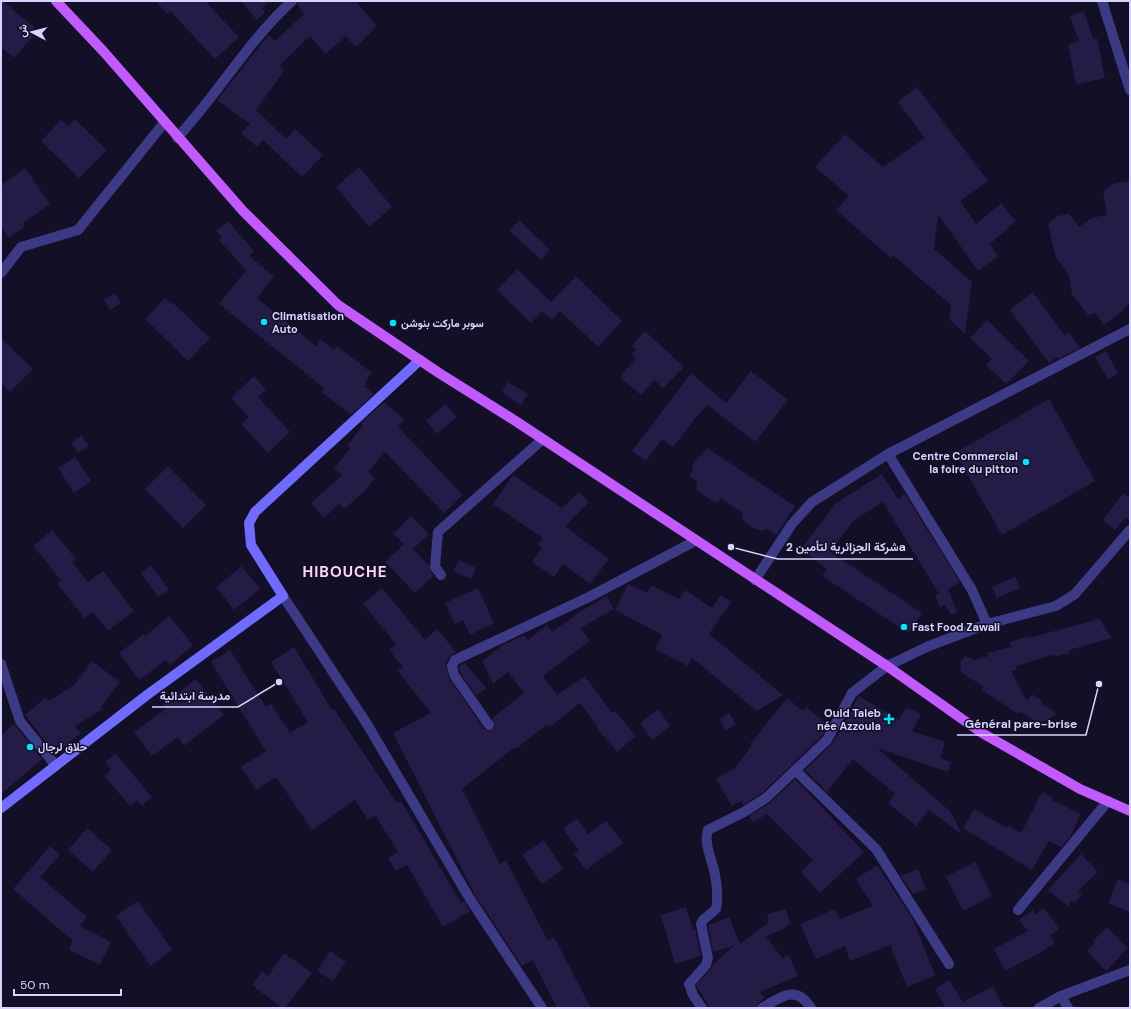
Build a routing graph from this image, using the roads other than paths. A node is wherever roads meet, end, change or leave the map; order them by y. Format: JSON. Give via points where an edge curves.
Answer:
{"nodes":[{"id":1,"x":56,"y":1,"type":"edge"},
{"id":2,"x":292,"y":1,"type":"edge"},
{"id":3,"x":1102,"y":1,"type":"edge"},
{"id":4,"x":1130,"y":90,"type":"edge"},
{"id":5,"x":164,"y":123,"type":"junction"},
{"id":6,"x":178,"y":138,"type":"junction"},
{"id":7,"x":1,"y":272,"type":"edge"},
{"id":8,"x":1130,"y":329,"type":"edge"},
{"id":9,"x":420,"y":360,"type":"junction"},
{"id":10,"x":542,"y":439,"type":"junction"},
{"id":11,"x":888,"y":454,"type":"junction"},
{"id":12,"x":1130,"y":530,"type":"edge"},
{"id":13,"x":695,"y":540,"type":"junction"},
{"id":14,"x":441,"y":575,"type":"dead end"},
{"id":15,"x":755,"y":580,"type":"junction"},
{"id":16,"x":283,"y":596,"type":"junction"},
{"id":17,"x":987,"y":624,"type":"junction"},
{"id":18,"x":1,"y":664,"type":"edge"},
{"id":19,"x":887,"y":666,"type":"junction"},
{"id":20,"x":489,"y":725,"type":"dead end"},
{"id":21,"x":56,"y":766,"type":"junction"},
{"id":22,"x":795,"y":770,"type":"junction"},
{"id":23,"x":1108,"y":801,"type":"junction"},
{"id":24,"x":1,"y":808,"type":"edge"},
{"id":25,"x":1130,"y":810,"type":"edge"},
{"id":26,"x":1018,"y":910,"type":"dead end"},
{"id":27,"x":949,"y":964,"type":"dead end"},
{"id":28,"x":1130,"y":970,"type":"edge"},
{"id":29,"x":1061,"y":996,"type":"junction"},
{"id":30,"x":542,"y":1008,"type":"edge"},
{"id":31,"x":702,"y":1008,"type":"edge"},
{"id":32,"x":762,"y":1008,"type":"edge"},
{"id":33,"x":811,"y":1008,"type":"edge"},
{"id":34,"x":1039,"y":1008,"type":"edge"},
{"id":35,"x":1068,"y":1008,"type":"edge"}],
"edges":[{"from":1,"to":5,"type":"main road","via":[[104,52]]},
{"from":2,"to":6,"type":"street","via":[[274,17],[212,99]]},
{"from":3,"to":4,"type":"street"},
{"from":5,"to":6,"type":"main road"},
{"from":5,"to":7,"type":"street","via":[[78,230],[21,247]]},
{"from":6,"to":9,"type":"main road","via":[[243,211],[338,305]]},
{"from":8,"to":11,"type":"street"},
{"from":9,"to":10,"type":"main road"},
{"from":9,"to":16,"type":"main road","via":[[255,512],[249,523],[251,545]]},
{"from":10,"to":13,"type":"main road"},
{"from":10,"to":14,"type":"street","via":[[438,532],[435,567]]},
{"from":11,"to":15,"type":"street","via":[[812,502],[792,524]]},
{"from":11,"to":17,"type":"street","via":[[972,590]]},
{"from":12,"to":17,"type":"street","via":[[1075,594],[1056,606]]},
{"from":13,"to":15,"type":"main road"},
{"from":13,"to":20,"type":"street","via":[[589,597],[455,660],[452,666],[454,674]]},
{"from":15,"to":19,"type":"main road"},
{"from":16,"to":21,"type":"main road","via":[[147,695]]},
{"from":16,"to":30,"type":"street","via":[[368,724],[470,899]]},
{"from":17,"to":19,"type":"street"},
{"from":18,"to":21,"type":"street","via":[[20,721]]},
{"from":19,"to":22,"type":"street","via":[[852,693],[827,740]]},
{"from":19,"to":23,"type":"main road","via":[[982,734],[1080,789]]},
{"from":21,"to":24,"type":"main road"},
{"from":22,"to":27,"type":"street","via":[[876,849]]},
{"from":22,"to":31,"type":"street","via":[[766,798],[708,830],[707,842],[716,876],[717,904],[716,909],[701,924],[708,958],[706,965],[689,984]]},
{"from":23,"to":25,"type":"main road"},
{"from":23,"to":26,"type":"street"},
{"from":28,"to":29,"type":"street"},
{"from":29,"to":34,"type":"street"},
{"from":29,"to":35,"type":"street"},
{"from":32,"to":33,"type":"street","via":[[781,997],[794,994],[800,996]]}]}
